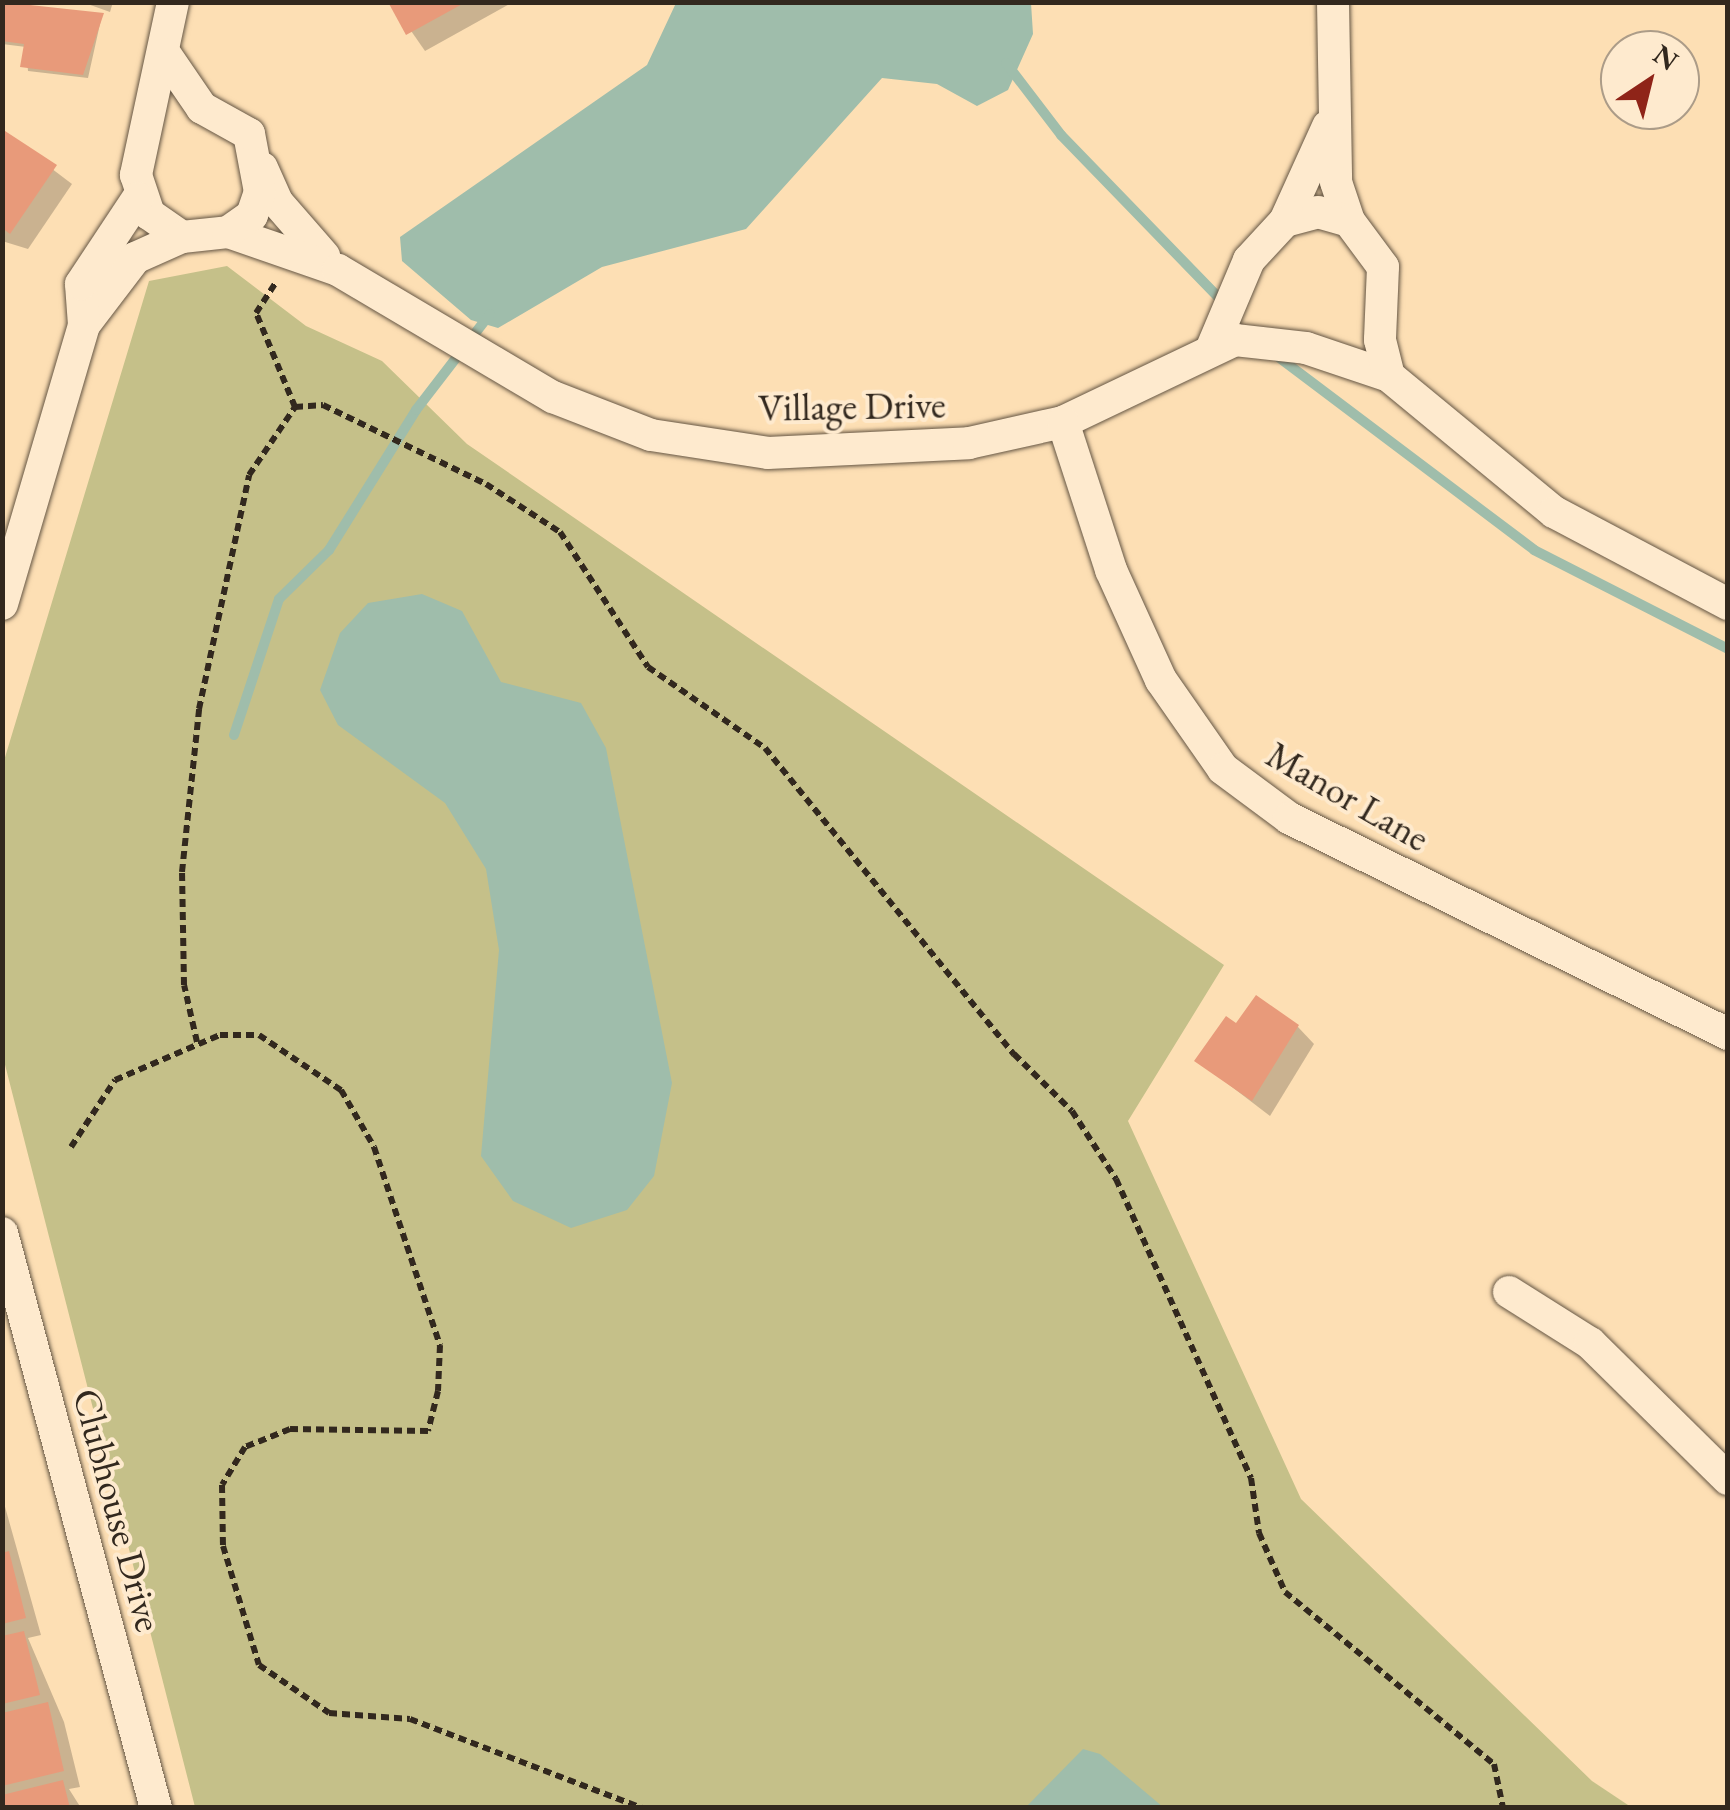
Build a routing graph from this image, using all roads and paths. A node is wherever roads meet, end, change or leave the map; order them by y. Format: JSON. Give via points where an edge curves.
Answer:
{"nodes":[{"id":1,"x":173,"y":2,"type":"edge"},
{"id":2,"x":1333,"y":2,"type":"edge"},
{"id":3,"x":165,"y":54,"type":"junction"},
{"id":4,"x":202,"y":108,"type":"junction"},
{"id":5,"x":1334,"y":108,"type":"junction"},
{"id":6,"x":152,"y":129,"type":"junction"},
{"id":7,"x":262,"y":168,"type":"junction"},
{"id":8,"x":138,"y":198,"type":"junction"},
{"id":9,"x":1285,"y":221,"type":"junction"},
{"id":10,"x":1349,"y":221,"type":"junction"},
{"id":11,"x":228,"y":232,"type":"junction"},
{"id":12,"x":182,"y":236,"type":"junction"},
{"id":13,"x":338,"y":270,"type":"junction"},
{"id":14,"x":1245,"y":272,"type":"junction"},
{"id":15,"x":280,"y":276,"type":"dead end"},
{"id":16,"x":1384,"y":290,"type":"junction"},
{"id":17,"x":84,"y":325,"type":"junction"},
{"id":18,"x":1283,"y":345,"type":"junction"},
{"id":19,"x":1211,"y":350,"type":"junction"},
{"id":20,"x":1330,"y":355,"type":"junction"},
{"id":21,"x":1389,"y":376,"type":"junction"},
{"id":22,"x":295,"y":407,"type":"junction"},
{"id":23,"x":1063,"y":422,"type":"junction"},
{"id":24,"x":2,"y":604,"type":"edge"},
{"id":25,"x":1728,"y":604,"type":"edge"},
{"id":26,"x":1728,"y":1034,"type":"edge"},
{"id":27,"x":196,"y":1042,"type":"junction"},
{"id":28,"x":70,"y":1146,"type":"dead end"},
{"id":29,"x":2,"y":1233,"type":"edge"},
{"id":30,"x":1510,"y":1292,"type":"dead end"},
{"id":31,"x":1728,"y":1479,"type":"edge"},
{"id":32,"x":156,"y":1808,"type":"edge"},
{"id":33,"x":642,"y":1808,"type":"edge"},
{"id":34,"x":1504,"y":1808,"type":"edge"}],
"edges":[{"from":1,"to":3,"type":"street"},
{"from":2,"to":5,"type":"street"},
{"from":3,"to":4,"type":"street"},
{"from":3,"to":6,"type":"street"},
{"from":4,"to":6,"type":"street"},
{"from":4,"to":7,"type":"street","via":[[249,134]]},
{"from":5,"to":9,"type":"street"},
{"from":5,"to":10,"type":"street","via":[[1336,182]]},
{"from":6,"to":8,"type":"street"},
{"from":7,"to":11,"type":"street","via":[[252,215]]},
{"from":7,"to":13,"type":"street","name":"Village Drive","via":[[287,216]]},
{"from":8,"to":12,"type":"street"},
{"from":8,"to":17,"type":"street","via":[[81,284]]},
{"from":9,"to":10,"type":"street","via":[[1318,212]]},
{"from":9,"to":14,"type":"street"},
{"from":10,"to":16,"type":"street","via":[[1383,267]]},
{"from":11,"to":12,"type":"street"},
{"from":11,"to":13,"type":"street","name":"Village Drive"},
{"from":12,"to":17,"type":"street","via":[[136,258]]},
{"from":13,"to":23,"type":"street","name":"Village Drive","via":[[553,396],[651,434],[768,453],[874,452]]},
{"from":14,"to":18,"type":"street","via":[[1251,308]]},
{"from":14,"to":19,"type":"street"},
{"from":15,"to":22,"type":"path","via":[[256,313]]},
{"from":16,"to":20,"type":"street","via":[[1358,338]]},
{"from":16,"to":21,"type":"street","via":[[1380,340]]},
{"from":17,"to":24,"type":"street"},
{"from":18,"to":19,"type":"street","name":"Village Drive","via":[[1235,340]]},
{"from":18,"to":20,"type":"street","name":"Village Drive"},
{"from":19,"to":23,"type":"street","name":"Village Drive"},
{"from":20,"to":21,"type":"street","name":"Village Drive"},
{"from":21,"to":25,"type":"street","name":"Village Drive","via":[[1554,512]]},
{"from":22,"to":27,"type":"path","via":[[248,475],[199,709],[182,872],[184,985]]},
{"from":22,"to":34,"type":"path","via":[[323,406],[486,484],[560,532],[648,666],[766,748],[1014,1054],[1072,1110],[1116,1180],[1252,1478],[1260,1533],[1284,1592],[1494,1764]]},
{"from":23,"to":26,"type":"street","name":"Manor Lane","via":[[1111,570],[1161,680],[1223,769],[1288,818]]},
{"from":27,"to":28,"type":"path","via":[[115,1080]]},
{"from":27,"to":33,"type":"path","via":[[258,1034],[341,1090],[374,1147],[440,1345],[428,1431],[290,1428],[245,1448],[222,1485],[223,1546],[259,1665],[329,1713],[410,1718]]},
{"from":29,"to":32,"type":"street","name":"Clubhouse Drive"},
{"from":30,"to":31,"type":"street","via":[[1590,1343]]}]}
